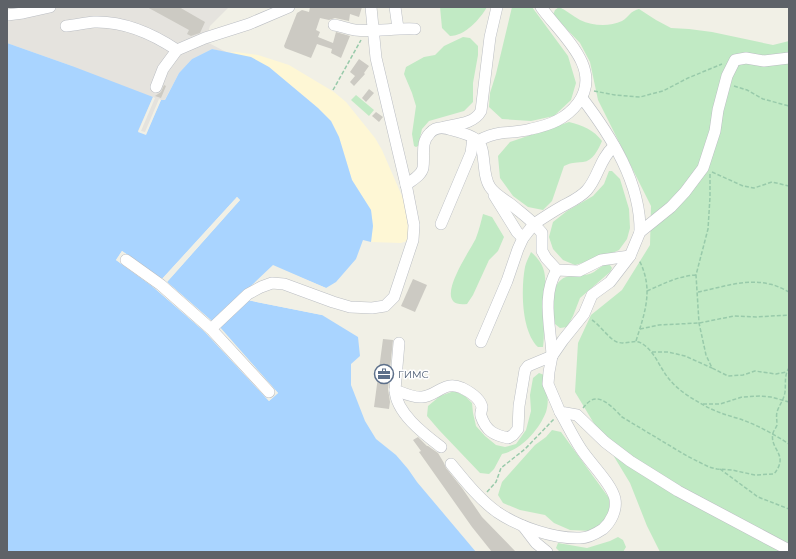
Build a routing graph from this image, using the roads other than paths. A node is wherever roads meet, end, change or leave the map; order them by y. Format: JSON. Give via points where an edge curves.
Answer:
{"nodes":[{"id":1,"x":50,"y":7,"type":"edge"},
{"id":2,"x":289,"y":7,"type":"edge"},
{"id":3,"x":371,"y":7,"type":"edge"},
{"id":4,"x":395,"y":7,"type":"edge"},
{"id":5,"x":497,"y":7,"type":"edge"},
{"id":6,"x":541,"y":7,"type":"edge"},
{"id":7,"x":7,"y":15,"type":"edge"},
{"id":8,"x":334,"y":24,"type":"dead end"},
{"id":9,"x":66,"y":26,"type":"dead end"},
{"id":10,"x":398,"y":28,"type":"junction"},
{"id":11,"x":415,"y":29,"type":"dead end"},
{"id":12,"x":371,"y":31,"type":"junction"},
{"id":13,"x":177,"y":50,"type":"junction"},
{"id":14,"x":789,"y":58,"type":"edge"},
{"id":15,"x":156,"y":87,"type":"dead end"},
{"id":16,"x":584,"y":94,"type":"junction"},
{"id":17,"x":444,"y":127,"type":"junction"},
{"id":18,"x":475,"y":139,"type":"junction"},
{"id":19,"x":614,"y":146,"type":"junction"},
{"id":20,"x":406,"y":185,"type":"junction"},
{"id":21,"x":490,"y":188,"type":"junction"},
{"id":22,"x":441,"y":224,"type":"dead end"},
{"id":23,"x":534,"y":224,"type":"junction"},
{"id":24,"x":640,"y":232,"type":"junction"},
{"id":25,"x":523,"y":238,"type":"junction"},
{"id":26,"x":630,"y":256,"type":"junction"},
{"id":27,"x":126,"y":260,"type":"dead end"},
{"id":28,"x":557,"y":270,"type":"junction"},
{"id":29,"x":211,"y":329,"type":"junction"},
{"id":30,"x":481,"y":342,"type":"dead end"},
{"id":31,"x":400,"y":343,"type":"dead end"},
{"id":32,"x":552,"y":356,"type":"junction"},
{"id":33,"x":395,"y":390,"type":"junction"},
{"id":34,"x":270,"y":392,"type":"dead end"},
{"id":35,"x":560,"y":412,"type":"junction"},
{"id":36,"x":441,"y":447,"type":"dead end"},
{"id":37,"x":451,"y":464,"type":"dead end"},
{"id":38,"x":523,"y":526,"type":"junction"},
{"id":39,"x":789,"y":550,"type":"edge"},
{"id":40,"x":547,"y":552,"type":"edge"}],
"edges":[{"from":1,"to":7,"type":"street"},
{"from":2,"to":13,"type":"street"},
{"from":3,"to":12,"type":"street"},
{"from":4,"to":10,"type":"street"},
{"from":5,"to":17,"type":"street","via":[[490,37],[481,111],[478,117],[470,121]]},
{"from":6,"to":16,"type":"street","via":[[575,49],[584,65],[587,76]]},
{"from":8,"to":12,"type":"street"},
{"from":9,"to":13,"type":"street","via":[[95,22],[119,24],[141,30]]},
{"from":10,"to":11,"type":"street"},
{"from":10,"to":12,"type":"street"},
{"from":12,"to":20,"type":"street"},
{"from":13,"to":15,"type":"street","via":[[163,69]]},
{"from":14,"to":24,"type":"street","via":[[764,61],[746,58],[735,60],[725,84],[715,131],[703,168],[671,207]]},
{"from":16,"to":18,"type":"street","via":[[573,110],[552,124]]},
{"from":16,"to":19,"type":"street"},
{"from":17,"to":18,"type":"street"},
{"from":17,"to":20,"type":"street","via":[[430,131],[423,146],[423,168],[417,177]]},
{"from":18,"to":21,"type":"street","via":[[482,149],[484,175]]},
{"from":18,"to":22,"type":"street"},
{"from":19,"to":23,"type":"street","via":[[607,152],[587,191]]},
{"from":19,"to":24,"type":"street","via":[[631,182],[640,220]]},
{"from":20,"to":29,"type":"street","via":[[414,224],[413,240],[394,296],[384,306],[350,307],[284,284],[272,283],[248,294]]},
{"from":21,"to":23,"type":"street"},
{"from":21,"to":25,"type":"street"},
{"from":23,"to":25,"type":"street"},
{"from":23,"to":28,"type":"street","via":[[542,233],[542,251]]},
{"from":24,"to":26,"type":"street"},
{"from":25,"to":30,"type":"street"},
{"from":26,"to":28,"type":"street","via":[[601,260],[579,271]]},
{"from":26,"to":32,"type":"street","via":[[610,282],[592,295],[584,314]]},
{"from":27,"to":29,"type":"street","via":[[162,285]]},
{"from":28,"to":32,"type":"street","via":[[553,277],[547,311]]},
{"from":29,"to":34,"type":"street"},
{"from":31,"to":33,"type":"street"},
{"from":32,"to":33,"type":"street","via":[[528,366],[525,370],[518,430],[508,438],[488,430],[477,398],[461,388],[444,387],[423,397]]},
{"from":32,"to":35,"type":"street","via":[[548,384]]},
{"from":33,"to":36,"type":"street","via":[[398,404],[422,432]]},
{"from":35,"to":38,"type":"street","via":[[580,449],[612,490],[615,500],[612,518],[597,533],[582,538],[558,536]]},
{"from":35,"to":39,"type":"street","via":[[578,416],[593,432],[630,461],[678,490]]},
{"from":37,"to":38,"type":"street","via":[[481,499],[497,512]]},
{"from":38,"to":40,"type":"street"}]}
